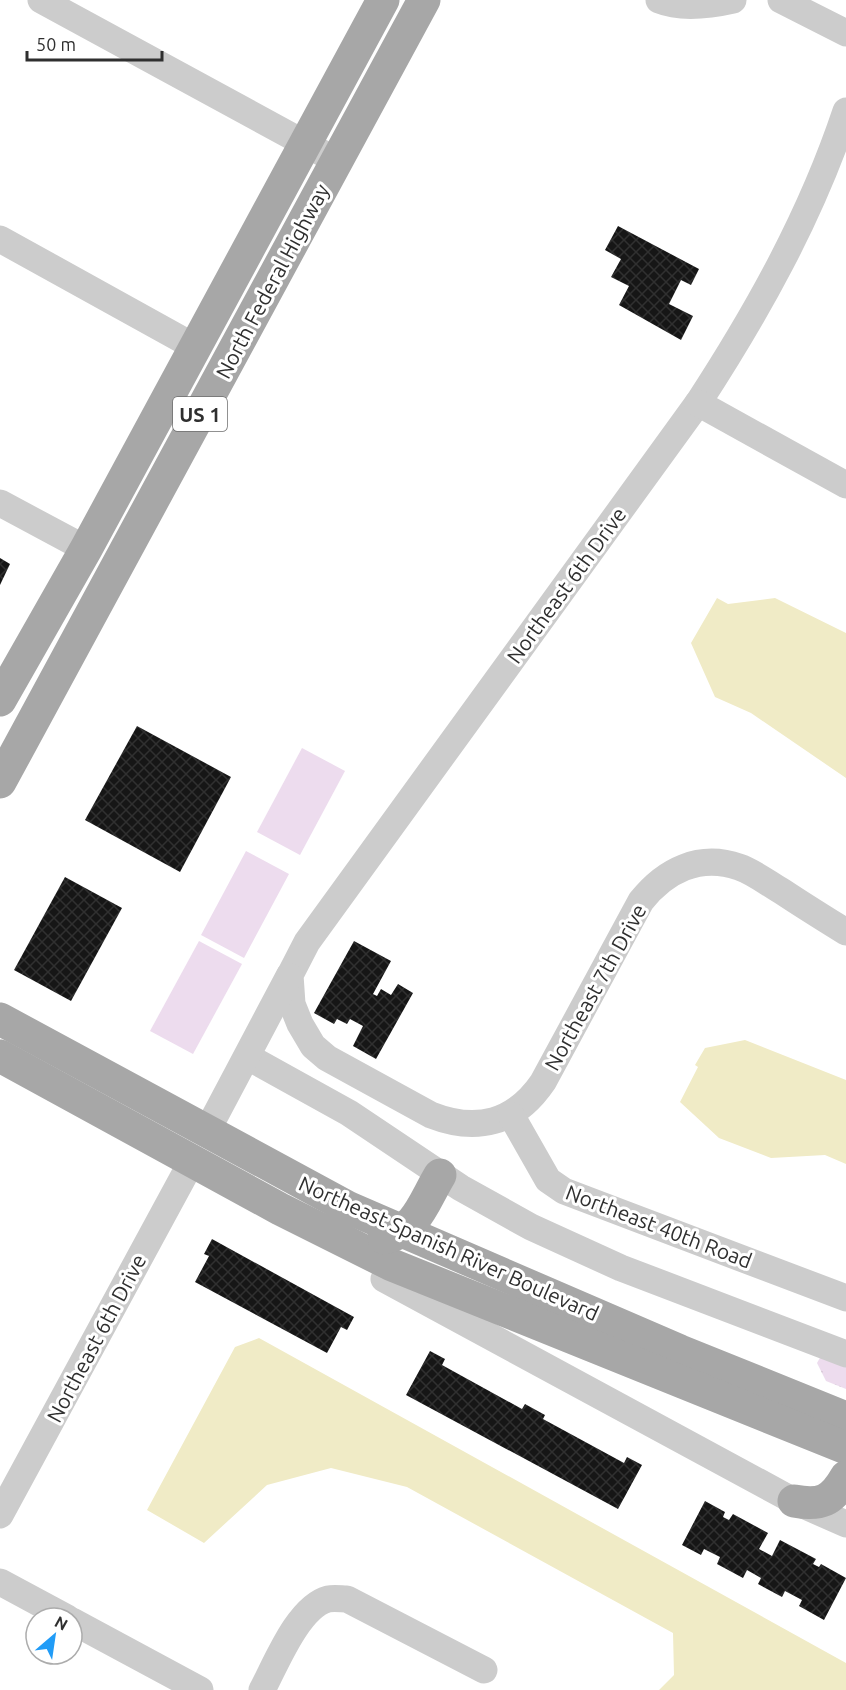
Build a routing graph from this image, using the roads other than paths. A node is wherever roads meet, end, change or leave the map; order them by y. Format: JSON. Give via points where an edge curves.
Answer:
{"nodes":[{"id":1,"x":41,"y":0,"type":"edge"},
{"id":2,"x":382,"y":0,"type":"edge"},
{"id":3,"x":424,"y":0,"type":"edge"},
{"id":4,"x":659,"y":0,"type":"edge"},
{"id":5,"x":734,"y":0,"type":"edge"},
{"id":6,"x":781,"y":0,"type":"edge"},
{"id":7,"x":846,"y":33,"type":"edge"},
{"id":8,"x":846,"y":111,"type":"edge"},
{"id":9,"x":305,"y":144,"type":"junction"},
{"id":10,"x":337,"y":161,"type":"junction"},
{"id":11,"x":0,"y":239,"type":"edge"},
{"id":12,"x":195,"y":347,"type":"junction"},
{"id":13,"x":698,"y":403,"type":"junction"},
{"id":14,"x":846,"y":485,"type":"edge"},
{"id":15,"x":117,"y":492,"type":"junction"},
{"id":16,"x":0,"y":502,"type":"edge"},
{"id":17,"x":86,"y":549,"type":"junction"},
{"id":18,"x":117,"y":568,"type":"junction"},
{"id":19,"x":86,"y":625,"type":"junction"},
{"id":20,"x":0,"y":700,"type":"edge"},
{"id":21,"x":0,"y":782,"type":"edge"},
{"id":22,"x":846,"y":932,"type":"edge"},
{"id":23,"x":290,"y":975,"type":"junction"},
{"id":24,"x":0,"y":1019,"type":"edge"},
{"id":25,"x":0,"y":1056,"type":"edge"},
{"id":26,"x":248,"y":1057,"type":"junction"},
{"id":27,"x":511,"y":1115,"type":"junction"},
{"id":28,"x":207,"y":1131,"type":"junction"},
{"id":29,"x":192,"y":1161,"type":"junction"},
{"id":30,"x":440,"y":1175,"type":"junction"},
{"id":31,"x":280,"y":1209,"type":"junction"},
{"id":32,"x":403,"y":1232,"type":"junction"},
{"id":33,"x":388,"y":1272,"type":"junction"},
{"id":34,"x":548,"y":1293,"type":"junction"},
{"id":35,"x":846,"y":1298,"type":"edge"},
{"id":36,"x":846,"y":1354,"type":"edge"},
{"id":37,"x":846,"y":1418,"type":"edge"},
{"id":38,"x":846,"y":1448,"type":"edge"},
{"id":39,"x":844,"y":1495,"type":"edge"},
{"id":40,"x":794,"y":1501,"type":"junction"},
{"id":41,"x":0,"y":1515,"type":"edge"},
{"id":42,"x":846,"y":1524,"type":"edge"},
{"id":43,"x":0,"y":1582,"type":"edge"},
{"id":44,"x":45,"y":1606,"type":"edge"},
{"id":45,"x":84,"y":1627,"type":"edge"},
{"id":46,"x":484,"y":1670,"type":"dead end"},
{"id":47,"x":200,"y":1690,"type":"edge"},
{"id":48,"x":262,"y":1690,"type":"edge"}],
"edges":[{"from":1,"to":9,"type":"street"},
{"from":2,"to":9,"type":"main road","name":"North Federal Highway","number":"US 1"},
{"from":3,"to":10,"type":"main road","name":"North Federal Highway","number":"US 1"},
{"from":4,"to":5,"type":"street","via":[[697,4]]},
{"from":6,"to":7,"type":"street"},
{"from":8,"to":13,"type":"street","name":"Northeast 6th Drive","via":[[808,210],[776,274]]},
{"from":9,"to":10,"type":"street"},
{"from":9,"to":12,"type":"main road","name":"North Federal Highway","number":"US 1"},
{"from":10,"to":18,"type":"main road","name":"North Federal Highway","number":"US 1"},
{"from":11,"to":12,"type":"street"},
{"from":12,"to":15,"type":"main road","name":"North Federal Highway","number":"US 1"},
{"from":13,"to":14,"type":"street"},
{"from":13,"to":23,"type":"street","name":"Northeast 6th Drive","via":[[307,942]]},
{"from":15,"to":17,"type":"main road","name":"North Federal Highway","number":"US 1"},
{"from":15,"to":18,"type":"main road","via":[[107,535]]},
{"from":16,"to":17,"type":"street"},
{"from":17,"to":19,"type":"main road","via":[[93,567]]},
{"from":17,"to":20,"type":"main road","name":"North Federal Highway","number":"US 1"},
{"from":18,"to":19,"type":"main road","name":"North Federal Highway","number":"US 1"},
{"from":19,"to":21,"type":"main road","name":"North Federal Highway","number":"US 1"},
{"from":22,"to":27,"type":"street","name":"Northeast 7th Drive","via":[[739,867],[702,863],[667,875],[641,902],[543,1082]]},
{"from":23,"to":26,"type":"street","name":"Northeast 6th Drive"},
{"from":23,"to":27,"type":"street","via":[[292,1004],[300,1024],[313,1046],[327,1058],[448,1122],[486,1124]]},
{"from":24,"to":28,"type":"main road","name":"Northeast Spanish River Boulevard"},
{"from":25,"to":29,"type":"main road","name":"Northeast Spanish River Boulevard"},
{"from":26,"to":28,"type":"street","name":"Northeast 6th Drive"},
{"from":26,"to":30,"type":"street","via":[[349,1113]]},
{"from":27,"to":35,"type":"street","name":"Northeast 40th Road","via":[[548,1180],[564,1191]]},
{"from":28,"to":32,"type":"main road","name":"Northeast Spanish River Boulevard","via":[[349,1208]]},
{"from":29,"to":31,"type":"main road","name":"Northeast Spanish River Boulevard"},
{"from":29,"to":41,"type":"street","name":"Northeast 6th Drive"},
{"from":30,"to":32,"type":"main road","via":[[416,1218]]},
{"from":30,"to":36,"type":"street","via":[[503,1213],[588,1254]]},
{"from":31,"to":32,"type":"main road","via":[[372,1238]]},
{"from":31,"to":33,"type":"main road","name":"Northeast Spanish River Boulevard"},
{"from":32,"to":34,"type":"main road","name":"Northeast Spanish River Boulevard"},
{"from":33,"to":34,"type":"main road","via":[[402,1259],[423,1258]]},
{"from":33,"to":38,"type":"main road","name":"Northeast Spanish River Boulevard"},
{"from":33,"to":40,"type":"street","name":"Northeast Spanish River Boulevard"},
{"from":34,"to":37,"type":"main road","name":"Northeast Spanish River Boulevard"},
{"from":39,"to":40,"type":"main road","via":[[821,1502]]},
{"from":40,"to":42,"type":"street","name":"Northeast Spanish River Boulevard"},
{"from":43,"to":44,"type":"street"},
{"from":45,"to":47,"type":"street"},
{"from":46,"to":48,"type":"street","via":[[347,1599],[328,1599],[310,1608],[299,1622]]}]}
